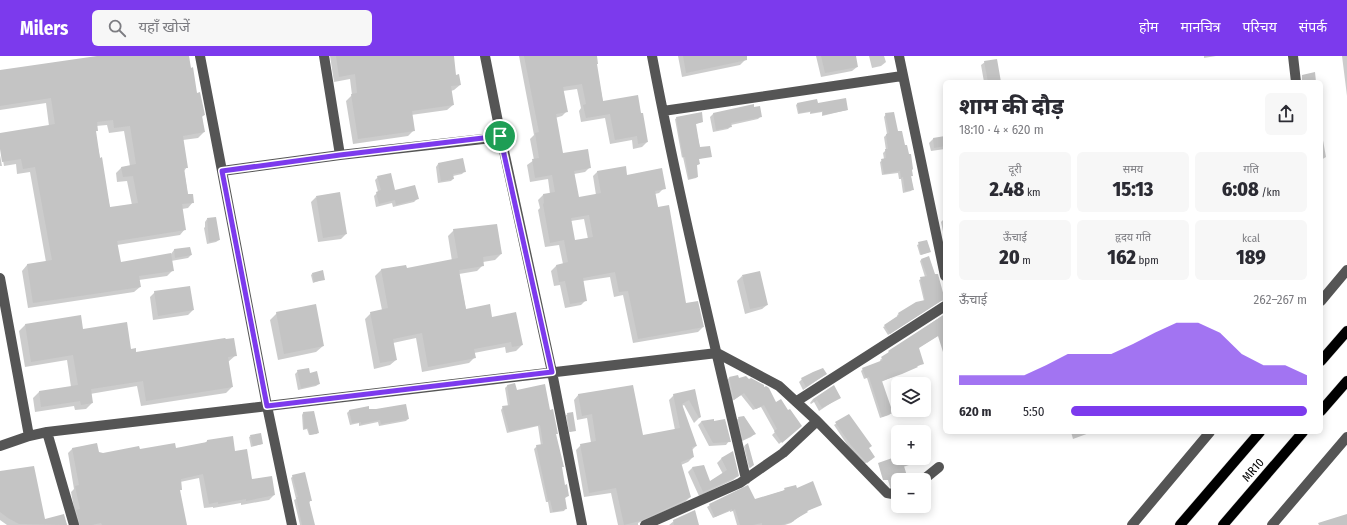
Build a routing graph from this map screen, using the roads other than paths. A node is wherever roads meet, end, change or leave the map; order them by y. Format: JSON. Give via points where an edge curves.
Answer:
{"nodes":[{"id":1,"x":200,"y":56,"type":"edge"},
{"id":2,"x":324,"y":56,"type":"edge"},
{"id":3,"x":485,"y":56,"type":"edge"},
{"id":4,"x":652,"y":56,"type":"edge"},
{"id":5,"x":899,"y":56,"type":"edge"},
{"id":6,"x":1293,"y":56,"type":"edge"},
{"id":7,"x":902,"y":76,"type":"junction"},
{"id":8,"x":1296,"y":80,"type":"edge"},
{"id":9,"x":663,"y":111,"type":"junction"},
{"id":10,"x":500,"y":136,"type":"junction"},
{"id":11,"x":340,"y":155,"type":"junction"},
{"id":12,"x":222,"y":171,"type":"junction"},
{"id":13,"x":943,"y":267,"type":"edge"},
{"id":14,"x":1347,"y":270,"type":"edge"},
{"id":15,"x":0,"y":278,"type":"edge"},
{"id":16,"x":1323,"y":299,"type":"edge"},
{"id":17,"x":943,"y":307,"type":"edge"},
{"id":18,"x":1347,"y":330,"type":"edge"},
{"id":19,"x":716,"y":353,"type":"junction"},
{"id":20,"x":1323,"y":359,"type":"edge"},
{"id":21,"x":552,"y":372,"type":"junction"},
{"id":22,"x":1347,"y":381,"type":"edge"},
{"id":23,"x":797,"y":401,"type":"junction"},
{"id":24,"x":267,"y":406,"type":"junction"},
{"id":25,"x":1323,"y":409,"type":"edge"},
{"id":26,"x":817,"y":421,"type":"junction"},
{"id":27,"x":47,"y":432,"type":"junction"},
{"id":28,"x":1208,"y":434,"type":"edge"},
{"id":29,"x":1258,"y":434,"type":"edge"},
{"id":30,"x":1301,"y":434,"type":"edge"},
{"id":31,"x":29,"y":436,"type":"junction"},
{"id":32,"x":1347,"y":439,"type":"edge"},
{"id":33,"x":0,"y":446,"type":"edge"},
{"id":34,"x":939,"y":467,"type":"dead end"},
{"id":35,"x":931,"y":474,"type":"edge"},
{"id":36,"x":746,"y":479,"type":"junction"},
{"id":37,"x":891,"y":494,"type":"edge"},
{"id":38,"x":74,"y":525,"type":"edge"},
{"id":39,"x":292,"y":525,"type":"edge"},
{"id":40,"x":582,"y":525,"type":"edge"},
{"id":41,"x":645,"y":525,"type":"edge"},
{"id":42,"x":1132,"y":525,"type":"edge"},
{"id":43,"x":1180,"y":525,"type":"edge"},
{"id":44,"x":1223,"y":525,"type":"edge"},
{"id":45,"x":1272,"y":525,"type":"edge"}],
"edges":[{"from":1,"to":12,"type":"street"},
{"from":2,"to":11,"type":"street"},
{"from":3,"to":10,"type":"street"},
{"from":4,"to":9,"type":"street"},
{"from":5,"to":7,"type":"street"},
{"from":6,"to":8,"type":"street"},
{"from":7,"to":9,"type":"street"},
{"from":7,"to":13,"type":"street"},
{"from":9,"to":19,"type":"street"},
{"from":10,"to":11,"type":"street"},
{"from":10,"to":21,"type":"street"},
{"from":11,"to":12,"type":"street"},
{"from":12,"to":24,"type":"street"},
{"from":14,"to":16,"type":"street"},
{"from":15,"to":31,"type":"street"},
{"from":17,"to":23,"type":"street"},
{"from":18,"to":20,"type":"main road"},
{"from":19,"to":21,"type":"street"},
{"from":19,"to":23,"type":"street","via":[[779,386]]},
{"from":19,"to":36,"type":"street"},
{"from":21,"to":24,"type":"street"},
{"from":21,"to":40,"type":"street"},
{"from":22,"to":25,"type":"main road"},
{"from":23,"to":26,"type":"street"},
{"from":24,"to":27,"type":"street"},
{"from":24,"to":39,"type":"street"},
{"from":26,"to":36,"type":"street","via":[[783,453]]},
{"from":26,"to":37,"type":"street","via":[[887,493]]},
{"from":27,"to":31,"type":"street"},
{"from":27,"to":38,"type":"street"},
{"from":28,"to":42,"type":"street"},
{"from":29,"to":43,"type":"main road","name":"MR10"},
{"from":30,"to":44,"type":"main road","name":"MR10"},
{"from":31,"to":33,"type":"street"},
{"from":32,"to":45,"type":"street"},
{"from":34,"to":35,"type":"street"},
{"from":36,"to":41,"type":"street"}]}
